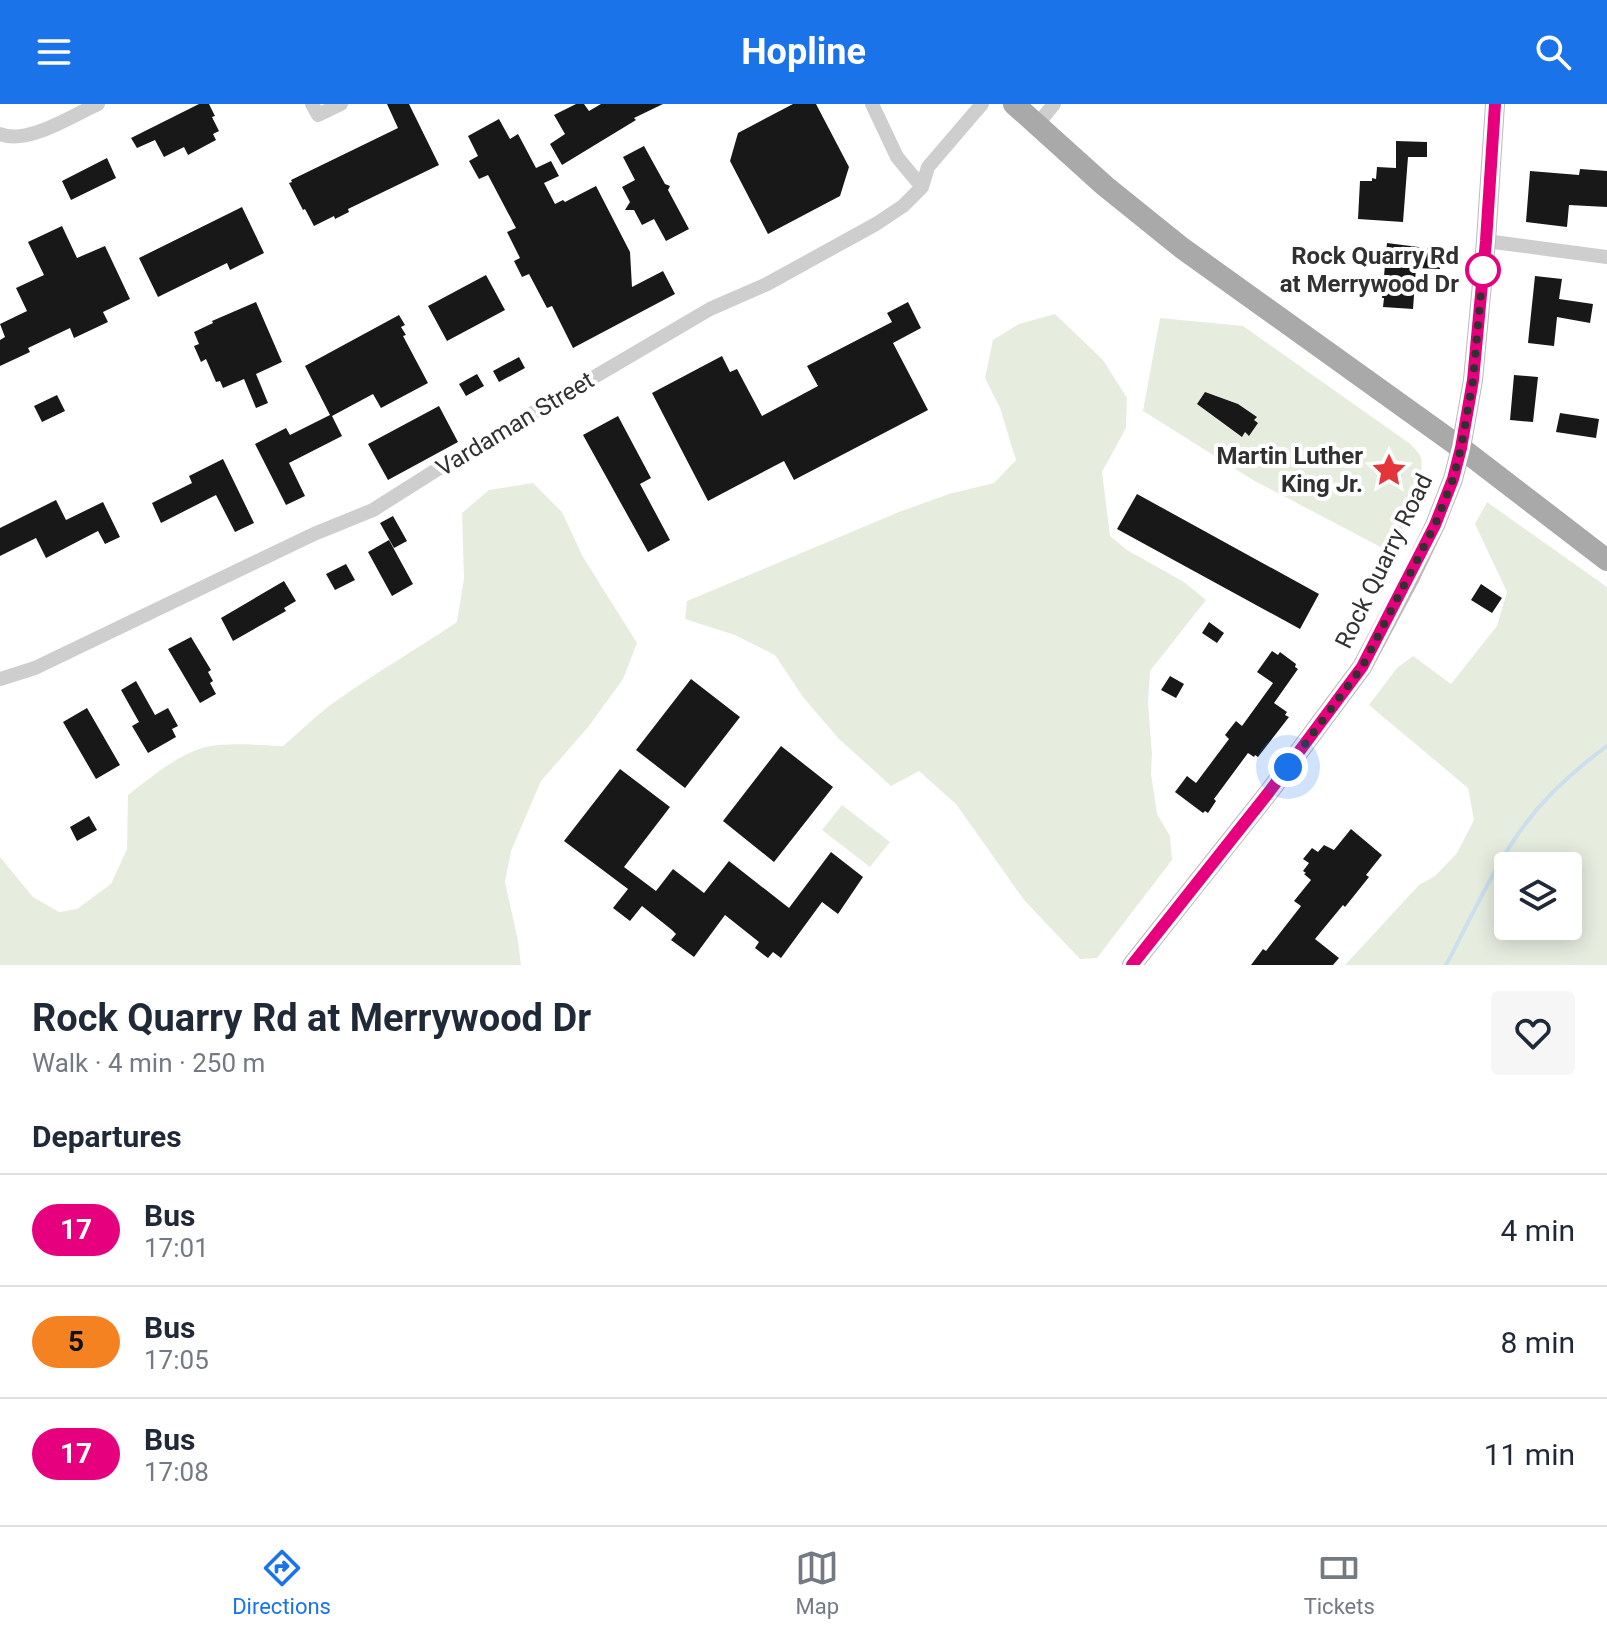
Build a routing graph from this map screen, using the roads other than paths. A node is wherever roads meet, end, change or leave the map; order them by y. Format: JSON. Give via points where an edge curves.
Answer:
{"nodes":[{"id":1,"x":98,"y":104,"type":"edge"},
{"id":2,"x":341,"y":104,"type":"edge"},
{"id":3,"x":872,"y":104,"type":"edge"},
{"id":4,"x":982,"y":104,"type":"edge"},
{"id":5,"x":1014,"y":104,"type":"edge"},
{"id":6,"x":1054,"y":104,"type":"edge"},
{"id":7,"x":1495,"y":104,"type":"edge"},
{"id":8,"x":315,"y":110,"type":"edge"},
{"id":9,"x":1037,"y":125,"type":"junction"},
{"id":10,"x":0,"y":134,"type":"edge"},
{"id":11,"x":922,"y":187,"type":"junction"},
{"id":12,"x":1486,"y":241,"type":"junction"},
{"id":13,"x":1607,"y":257,"type":"edge"},
{"id":14,"x":1461,"y":448,"type":"junction"},
{"id":15,"x":1607,"y":560,"type":"edge"},
{"id":16,"x":0,"y":679,"type":"edge"},
{"id":17,"x":1132,"y":965,"type":"edge"}],
"edges":[{"from":1,"to":10,"type":"street","via":[[33,134]]},
{"from":2,"to":8,"type":"street"},
{"from":3,"to":11,"type":"street","via":[[897,157]]},
{"from":4,"to":11,"type":"street","name":"Vardaman Street","via":[[928,167]]},
{"from":5,"to":9,"type":"main road"},
{"from":6,"to":9,"type":"street"},
{"from":7,"to":12,"type":"main road","name":"Rock Quarry Road"},
{"from":9,"to":14,"type":"main road","via":[[1182,248]]},
{"from":11,"to":16,"type":"street","name":"Vardaman Street","via":[[876,224],[710,309],[373,510],[35,668]]},
{"from":12,"to":13,"type":"street"},
{"from":12,"to":14,"type":"main road","name":"Rock Quarry Road"},
{"from":14,"to":15,"type":"main road"},
{"from":14,"to":17,"type":"main road","name":"Rock Quarry Road","via":[[1435,525],[1362,667]]}]}
